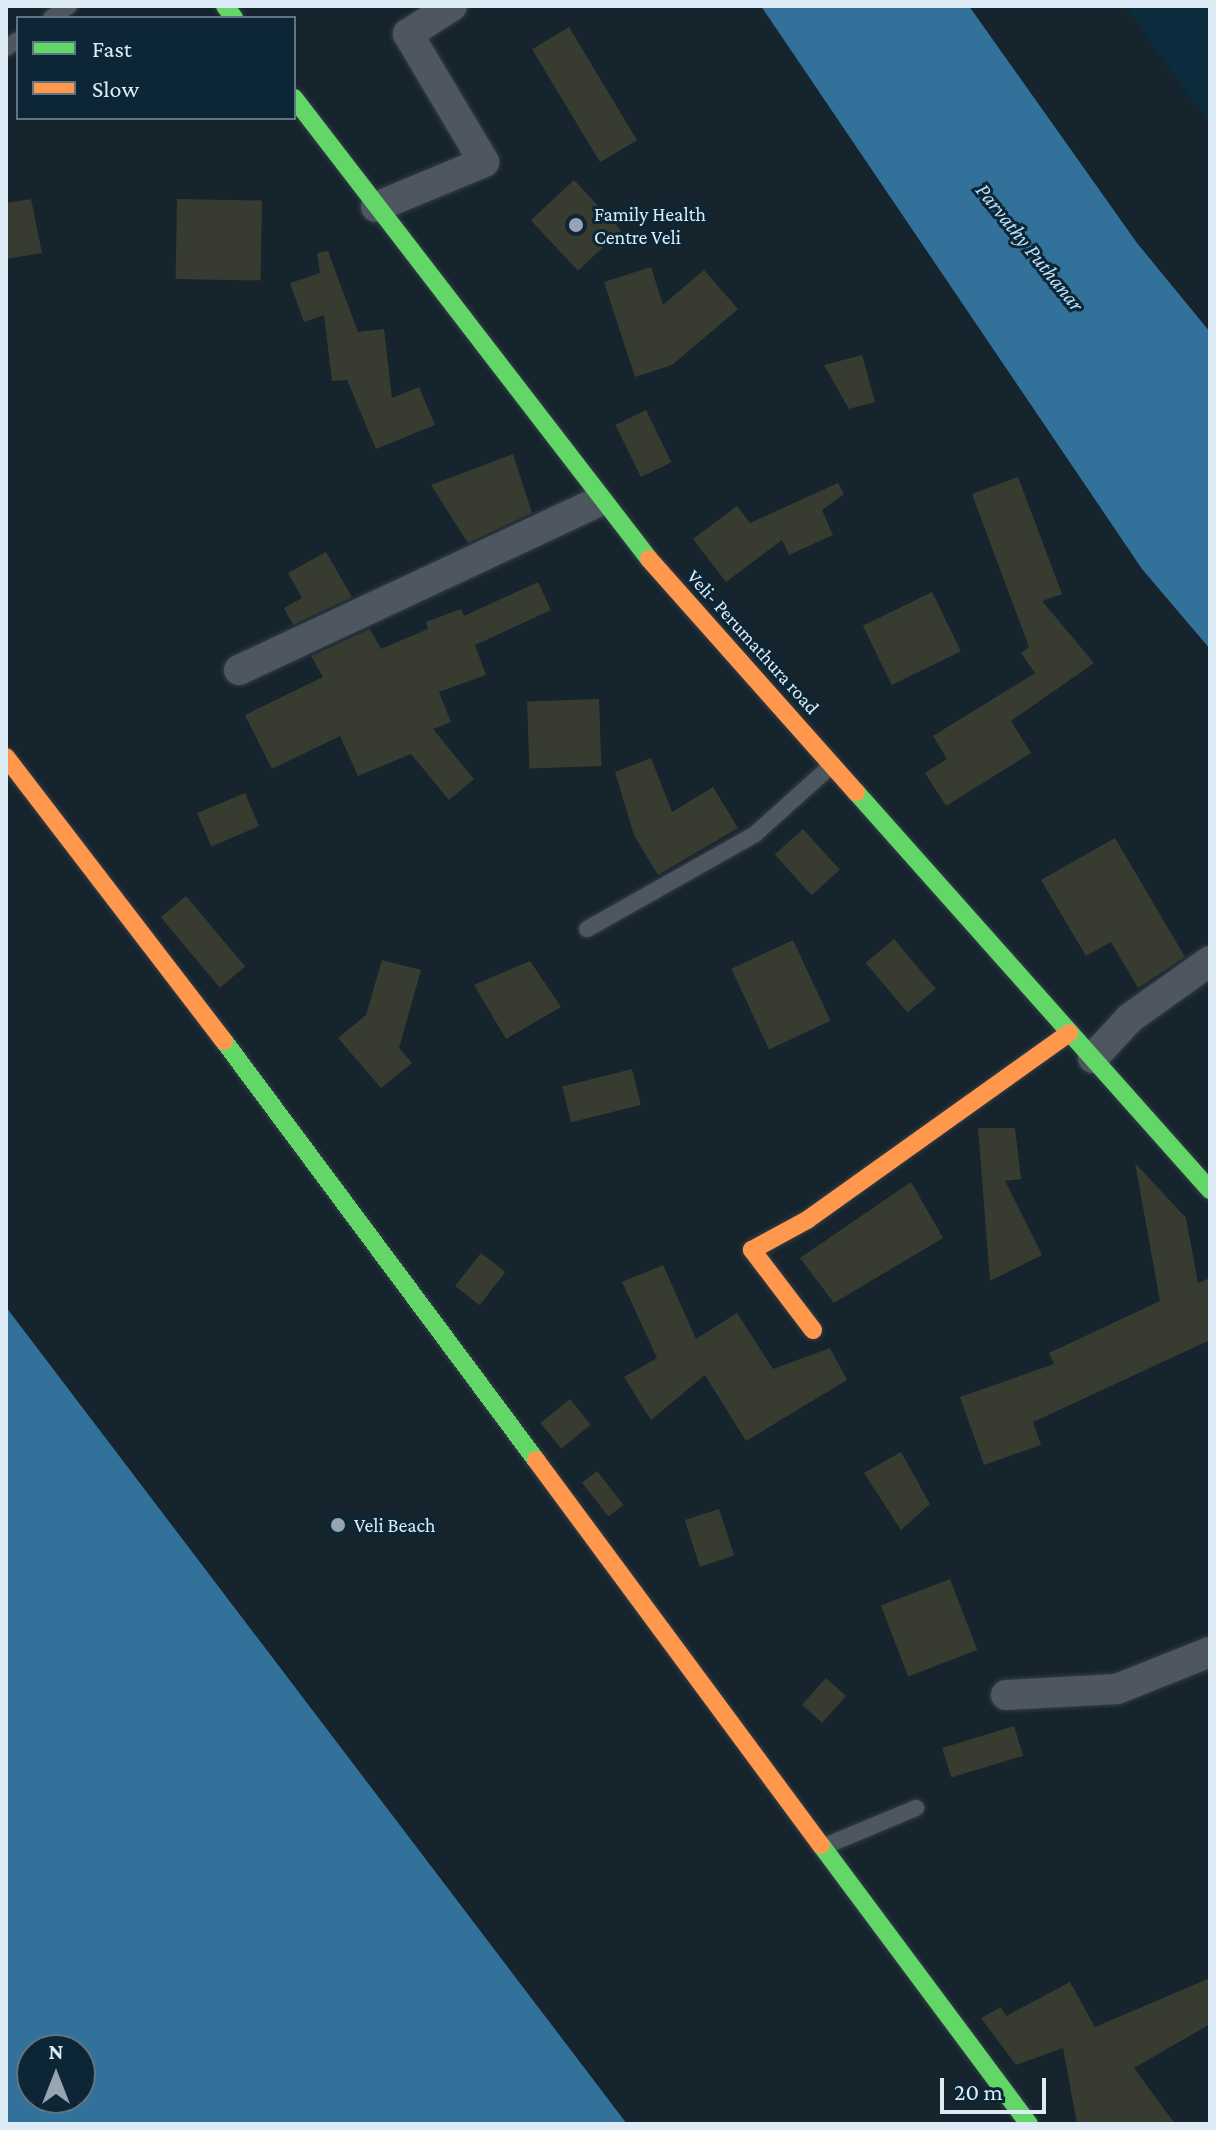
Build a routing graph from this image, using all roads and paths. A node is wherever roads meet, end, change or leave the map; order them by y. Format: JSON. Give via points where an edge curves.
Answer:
{"nodes":[{"id":1,"x":452,"y":6,"type":"edge"},
{"id":2,"x":296,"y":101,"type":"edge"},
{"id":3,"x":376,"y":207,"type":"junction"},
{"id":4,"x":598,"y":502,"type":"junction"},
{"id":5,"x":239,"y":670,"type":"dead end"},
{"id":6,"x":6,"y":757,"type":"edge"},
{"id":7,"x":833,"y":764,"type":"junction"},
{"id":8,"x":587,"y":929,"type":"dead end"},
{"id":9,"x":1210,"y":961,"type":"edge"},
{"id":10,"x":1069,"y":1033,"type":"junction"},
{"id":11,"x":1093,"y":1058,"type":"junction"},
{"id":12,"x":1210,"y":1190,"type":"edge"},
{"id":13,"x":813,"y":1330,"type":"dead end"},
{"id":14,"x":1210,"y":1652,"type":"edge"},
{"id":15,"x":1006,"y":1695,"type":"dead end"},
{"id":16,"x":916,"y":1808,"type":"dead end"},
{"id":17,"x":822,"y":1847,"type":"junction"},
{"id":18,"x":1029,"y":2124,"type":"edge"}],
"edges":[{"from":1,"to":3,"type":"street","via":[[408,34],[484,162]]},
{"from":2,"to":3,"type":"street","name":"Veli- Perumathura road"},
{"from":3,"to":4,"type":"street","name":"Veli- Perumathura road"},
{"from":4,"to":5,"type":"street"},
{"from":4,"to":7,"type":"street","name":"Veli- Perumathura road"},
{"from":6,"to":17,"type":"street","via":[[423,1300]]},
{"from":7,"to":8,"type":"lane","via":[[754,835]]},
{"from":7,"to":10,"type":"street","name":"Veli- Perumathura road"},
{"from":9,"to":11,"type":"street","via":[[1130,1018]]},
{"from":10,"to":11,"type":"street","name":"Veli- Perumathura road"},
{"from":10,"to":13,"type":"street","via":[[807,1220],[752,1250]]},
{"from":11,"to":12,"type":"street","name":"Veli- Perumathura road"},
{"from":14,"to":15,"type":"street","via":[[1117,1689]]},
{"from":16,"to":17,"type":"lane"},
{"from":17,"to":18,"type":"street"}]}
